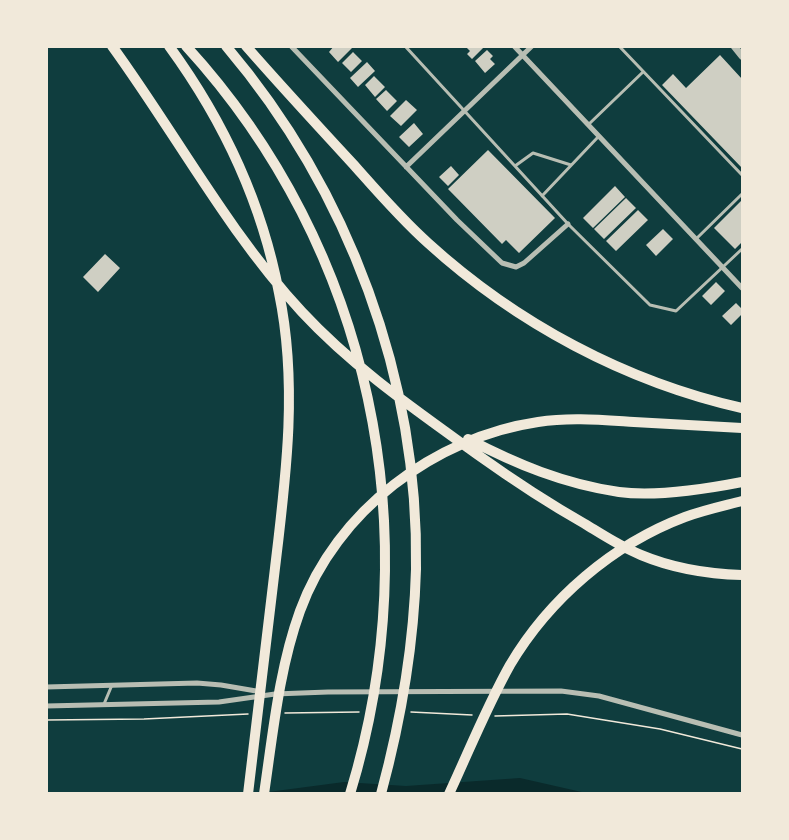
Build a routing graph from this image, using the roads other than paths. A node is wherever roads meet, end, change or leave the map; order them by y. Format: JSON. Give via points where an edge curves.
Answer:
{"nodes":[{"id":1,"x":112,"y":46,"type":"edge"},
{"id":2,"x":169,"y":46,"type":"edge"},
{"id":3,"x":186,"y":46,"type":"edge"},
{"id":4,"x":226,"y":46,"type":"edge"},
{"id":5,"x":246,"y":46,"type":"edge"},
{"id":6,"x":291,"y":46,"type":"edge"},
{"id":7,"x":405,"y":46,"type":"edge"},
{"id":8,"x":514,"y":46,"type":"edge"},
{"id":9,"x":532,"y":46,"type":"edge"},
{"id":10,"x":619,"y":46,"type":"edge"},
{"id":11,"x":734,"y":46,"type":"edge"},
{"id":12,"x":742,"y":53,"type":"edge"},
{"id":13,"x":523,"y":56,"type":"junction"},
{"id":14,"x":643,"y":72,"type":"junction"},
{"id":15,"x":465,"y":111,"type":"junction"},
{"id":16,"x":587,"y":125,"type":"junction"},
{"id":17,"x":598,"y":137,"type":"junction"},
{"id":18,"x":571,"y":165,"type":"junction"},
{"id":19,"x":515,"y":166,"type":"junction"},
{"id":20,"x":406,"y":167,"type":"junction"},
{"id":21,"x":742,"y":175,"type":"edge"},
{"id":22,"x":742,"y":194,"type":"edge"},
{"id":23,"x":542,"y":196,"type":"junction"},
{"id":24,"x":568,"y":224,"type":"junction"},
{"id":25,"x":696,"y":239,"type":"junction"},
{"id":26,"x":742,"y":249,"type":"edge"},
{"id":27,"x":723,"y":267,"type":"junction"},
{"id":28,"x":742,"y":288,"type":"edge"},
{"id":29,"x":742,"y":408,"type":"edge"},
{"id":30,"x":427,"y":419,"type":"junction"},
{"id":31,"x":742,"y":429,"type":"edge"},
{"id":32,"x":742,"y":482,"type":"edge"},
{"id":33,"x":739,"y":503,"type":"edge"},
{"id":34,"x":742,"y":575,"type":"edge"},
{"id":35,"x":112,"y":685,"type":"junction"},
{"id":36,"x":46,"y":687,"type":"edge"},
{"id":37,"x":275,"y":694,"type":"junction"},
{"id":38,"x":46,"y":706,"type":"edge"},
{"id":39,"x":103,"y":706,"type":"junction"},
{"id":40,"x":742,"y":735,"type":"edge"},
{"id":41,"x":248,"y":794,"type":"edge"},
{"id":42,"x":264,"y":794,"type":"edge"},
{"id":43,"x":350,"y":794,"type":"edge"},
{"id":44,"x":381,"y":794,"type":"edge"},
{"id":45,"x":449,"y":794,"type":"edge"}],
"edges":[{"from":1,"to":30,"type":"highway","via":[[250,250],[302,312],[336,346]]},
{"from":2,"to":41,"type":"highway","via":[[220,127],[251,196],[280,294],[289,387],[289,439]]},
{"from":3,"to":43,"type":"highway","via":[[255,135],[290,191],[325,263],[351,332],[368,399],[385,515],[386,580],[380,654],[367,730]]},
{"from":4,"to":44,"type":"highway","via":[[275,111],[318,179],[363,276],[392,365],[411,471],[414,599],[397,730]]},
{"from":5,"to":29,"type":"highway","via":[[426,242],[504,304],[608,363]]},
{"from":6,"to":20,"type":"street"},
{"from":7,"to":15,"type":"lane"},
{"from":8,"to":13,"type":"street"},
{"from":9,"to":13,"type":"street"},
{"from":10,"to":14,"type":"lane"},
{"from":11,"to":12,"type":"street"},
{"from":13,"to":15,"type":"street"},
{"from":13,"to":16,"type":"street"},
{"from":14,"to":16,"type":"lane"},
{"from":14,"to":21,"type":"lane"},
{"from":15,"to":19,"type":"lane"},
{"from":15,"to":20,"type":"street"},
{"from":16,"to":17,"type":"street"},
{"from":17,"to":18,"type":"lane"},
{"from":17,"to":25,"type":"street"},
{"from":18,"to":19,"type":"lane","via":[[533,153]]},
{"from":18,"to":23,"type":"lane"},
{"from":19,"to":23,"type":"lane"},
{"from":20,"to":24,"type":"street","via":[[507,265],[524,264]]},
{"from":22,"to":25,"type":"lane"},
{"from":23,"to":24,"type":"lane"},
{"from":24,"to":27,"type":"lane","via":[[650,305],[676,311]]},
{"from":25,"to":27,"type":"street"},
{"from":26,"to":27,"type":"lane"},
{"from":27,"to":28,"type":"street"},
{"from":30,"to":32,"type":"highway","via":[[516,464],[576,483],[621,492],[670,492]]},
{"from":30,"to":34,"type":"highway","via":[[522,486],[640,555],[672,566]]},
{"from":31,"to":42,"type":"highway","via":[[583,419],[538,422],[504,429],[453,448],[396,483],[358,519],[335,548],[301,609],[286,659]]},
{"from":33,"to":45,"type":"highway","via":[[656,529],[598,566],[550,611],[510,666]]},
{"from":35,"to":36,"type":"street"},
{"from":35,"to":37,"type":"street","via":[[205,684]]},
{"from":35,"to":39,"type":"lane"},
{"from":37,"to":39,"type":"street","via":[[219,702]]},
{"from":37,"to":40,"type":"street","via":[[561,691],[607,698]]},
{"from":38,"to":39,"type":"street"}]}
